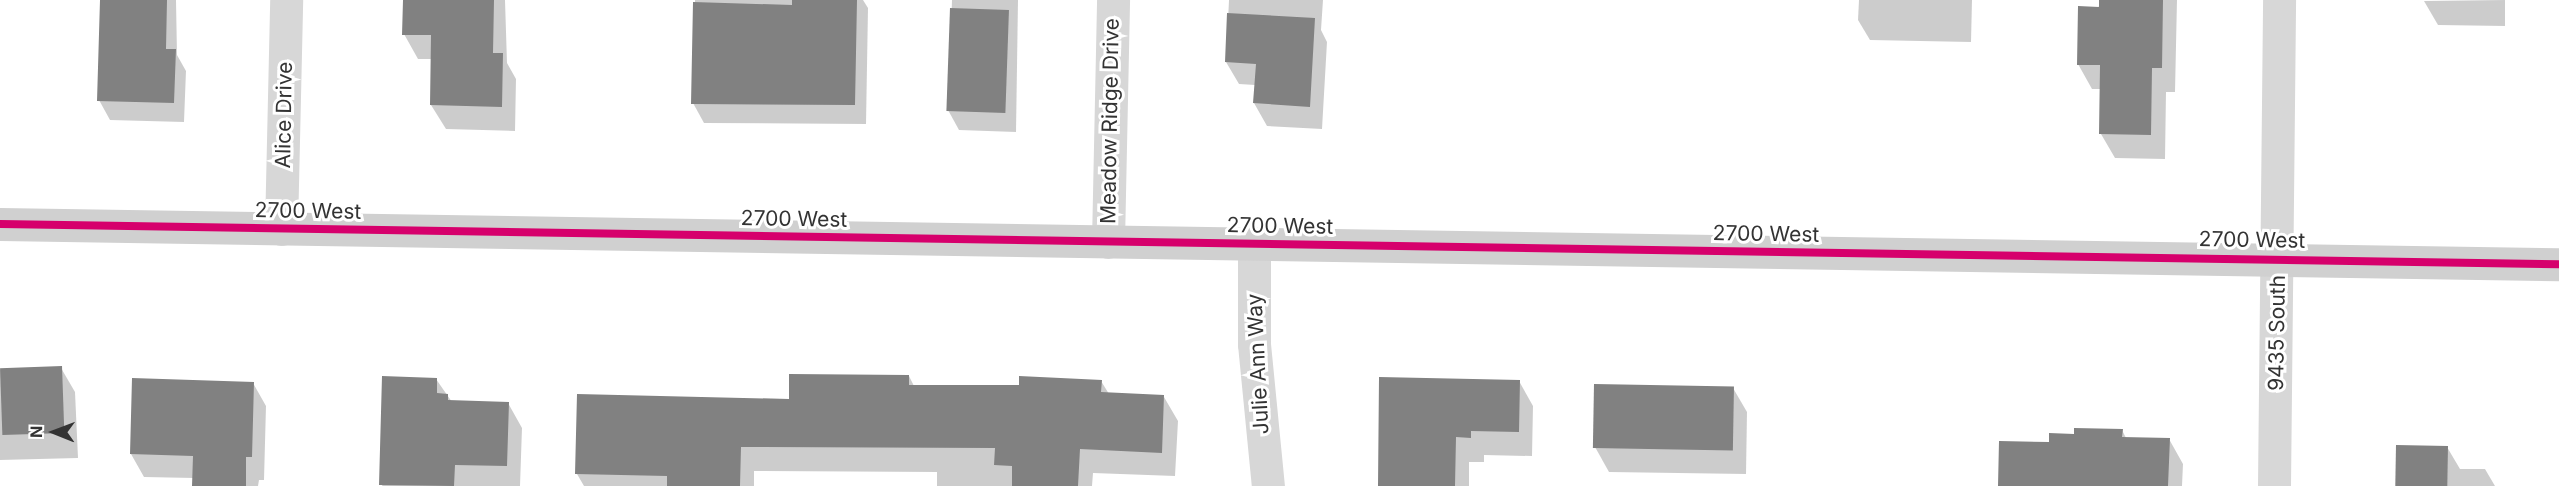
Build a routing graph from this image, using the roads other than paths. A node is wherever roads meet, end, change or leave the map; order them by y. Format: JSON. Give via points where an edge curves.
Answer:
{"nodes":[{"id":1,"x":286,"y":0,"type":"edge"},
{"id":2,"x":1113,"y":0,"type":"edge"},
{"id":3,"x":2279,"y":0,"type":"edge"},
{"id":4,"x":0,"y":224,"type":"edge"},
{"id":5,"x":281,"y":229,"type":"junction"},
{"id":6,"x":1108,"y":242,"type":"junction"},
{"id":7,"x":1254,"y":243,"type":"junction"},
{"id":8,"x":2278,"y":258,"type":"junction"},
{"id":9,"x":2559,"y":264,"type":"edge"},
{"id":10,"x":1269,"y":486,"type":"edge"},
{"id":11,"x":2274,"y":486,"type":"edge"}],
"edges":[{"from":1,"to":5,"type":"street","name":"Alice Drive"},
{"from":2,"to":6,"type":"street","name":"Meadow Ridge Drive"},
{"from":3,"to":8,"type":"street","name":"9435 South"},
{"from":4,"to":5,"type":"main road","name":"2700 West"},
{"from":5,"to":6,"type":"main road","name":"2700 West"},
{"from":6,"to":7,"type":"main road","name":"2700 West"},
{"from":7,"to":8,"type":"main road","name":"2700 West"},
{"from":7,"to":10,"type":"street","name":"Julie Ann Way","via":[[1254,344]]},
{"from":8,"to":9,"type":"main road","name":"2700 West"},
{"from":8,"to":11,"type":"street","name":"9435 South"}]}
